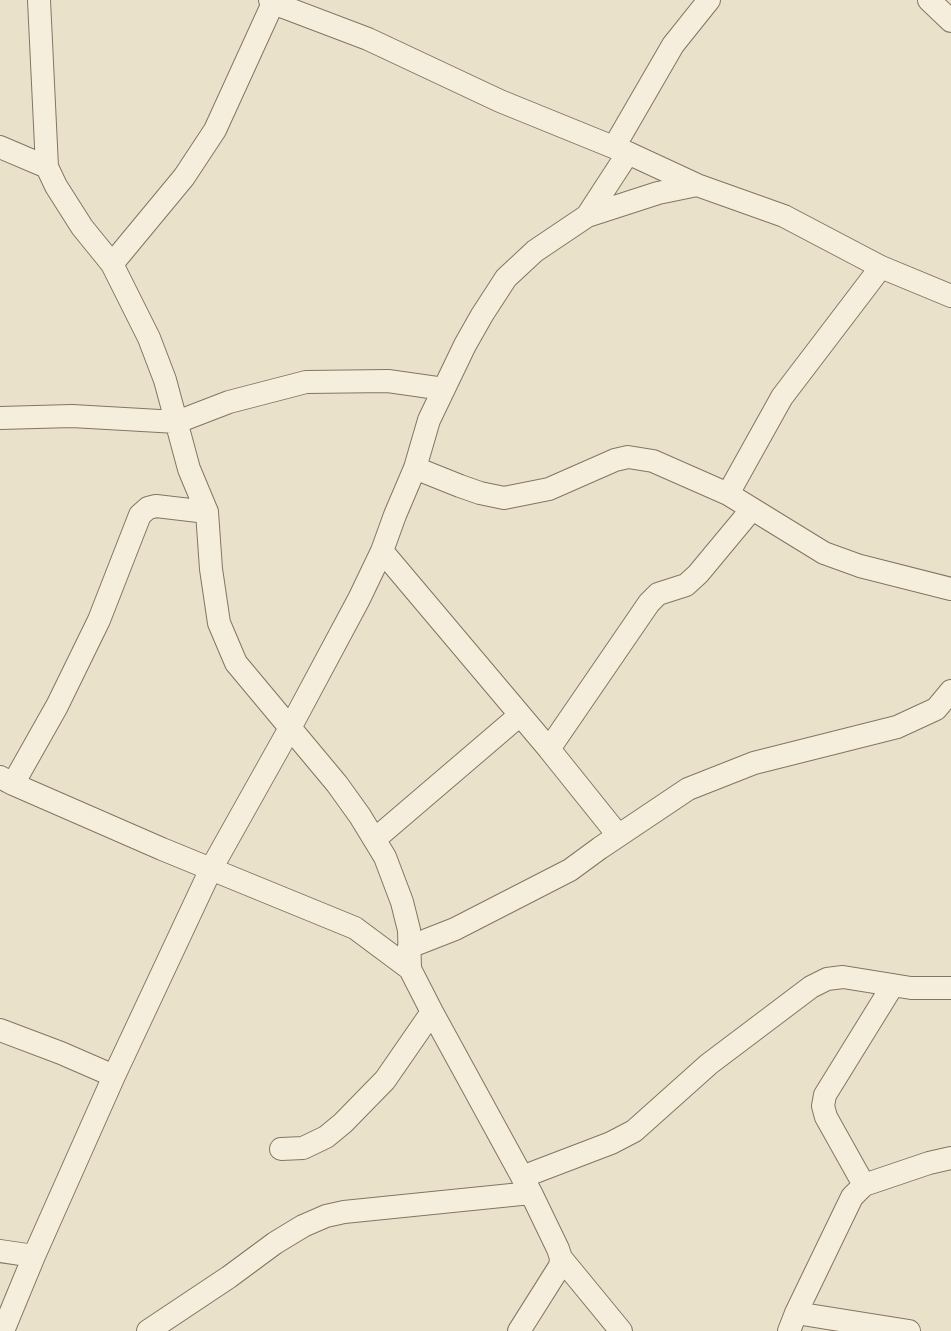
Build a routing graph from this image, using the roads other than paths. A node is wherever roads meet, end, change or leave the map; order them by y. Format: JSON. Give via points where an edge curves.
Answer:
{"nodes":[{"id":1,"x":39,"y":0,"type":"edge"},
{"id":2,"x":709,"y":0,"type":"edge"},
{"id":3,"x":929,"y":0,"type":"edge"},
{"id":4,"x":272,"y":2,"type":"edge"},
{"id":5,"x":951,"y":21,"type":"edge"},
{"id":6,"x":0,"y":147,"type":"edge"},
{"id":7,"x":621,"y":150,"type":"junction"},
{"id":8,"x":47,"y":167,"type":"junction"},
{"id":9,"x":697,"y":185,"type":"junction"},
{"id":10,"x":588,"y":216,"type":"junction"},
{"id":11,"x":112,"y":264,"type":"junction"},
{"id":12,"x":881,"y":267,"type":"junction"},
{"id":13,"x":951,"y":296,"type":"edge"},
{"id":14,"x":444,"y":389,"type":"junction"},
{"id":15,"x":0,"y":418,"type":"edge"},
{"id":16,"x":178,"y":422,"type":"junction"},
{"id":17,"x":415,"y":468,"type":"junction"},
{"id":18,"x":728,"y":494,"type":"junction"},
{"id":19,"x":752,"y":509,"type":"junction"},
{"id":20,"x":207,"y":512,"type":"junction"},
{"id":21,"x":382,"y":551,"type":"junction"},
{"id":22,"x":951,"y":589,"type":"edge"},
{"id":23,"x":951,"y":691,"type":"edge"},
{"id":24,"x":520,"y":715,"type":"junction"},
{"id":25,"x":290,"y":728,"type":"junction"},
{"id":26,"x":549,"y":749,"type":"junction"},
{"id":27,"x":6,"y":780,"type":"edge"},
{"id":28,"x":618,"y":835,"type":"junction"},
{"id":29,"x":374,"y":839,"type":"junction"},
{"id":30,"x":211,"y":869,"type":"junction"},
{"id":31,"x":409,"y":947,"type":"junction"},
{"id":32,"x":410,"y":969,"type":"junction"},
{"id":33,"x":893,"y":985,"type":"junction"},
{"id":34,"x":951,"y":988,"type":"edge"},
{"id":35,"x":432,"y":1012,"type":"junction"},
{"id":36,"x":0,"y":1030,"type":"edge"},
{"id":37,"x":114,"y":1076,"type":"junction"},
{"id":38,"x":281,"y":1149,"type":"dead end"},
{"id":39,"x":951,"y":1158,"type":"edge"},
{"id":40,"x":526,"y":1185,"type":"junction"},
{"id":41,"x":864,"y":1185,"type":"junction"},
{"id":42,"x":0,"y":1251,"type":"edge"},
{"id":43,"x":34,"y":1256,"type":"junction"},
{"id":44,"x":561,"y":1258,"type":"junction"},
{"id":45,"x":793,"y":1322,"type":"edge"},
{"id":46,"x":3,"y":1331,"type":"edge"},
{"id":47,"x":148,"y":1331,"type":"edge"},
{"id":48,"x":519,"y":1331,"type":"edge"},
{"id":49,"x":621,"y":1331,"type":"edge"},
{"id":50,"x":909,"y":1331,"type":"edge"}],
"edges":[{"from":1,"to":8,"type":"street"},
{"from":2,"to":7,"type":"street","via":[[673,45]]},
{"from":3,"to":5,"type":"street"},
{"from":4,"to":7,"type":"street","via":[[368,39],[500,101]]},
{"from":4,"to":11,"type":"street","via":[[216,130],[184,177]]},
{"from":6,"to":8,"type":"street"},
{"from":7,"to":9,"type":"street"},
{"from":7,"to":10,"type":"street"},
{"from":8,"to":11,"type":"street","via":[[82,227]]},
{"from":9,"to":10,"type":"street","via":[[658,193]]},
{"from":9,"to":12,"type":"street","via":[[784,216]]},
{"from":10,"to":14,"type":"street","via":[[535,251],[506,278],[465,345]]},
{"from":11,"to":16,"type":"street","via":[[149,338]]},
{"from":12,"to":13,"type":"street"},
{"from":12,"to":18,"type":"street","via":[[782,397]]},
{"from":14,"to":16,"type":"street","via":[[388,381],[306,382],[229,402]]},
{"from":14,"to":17,"type":"street","via":[[429,420]]},
{"from":15,"to":16,"type":"street","via":[[72,416]]},
{"from":16,"to":20,"type":"street","via":[[189,469]]},
{"from":17,"to":18,"type":"street","via":[[480,493],[504,498],[549,489],[615,460],[628,457],[653,461]]},
{"from":17,"to":21,"type":"street"},
{"from":18,"to":19,"type":"street"},
{"from":19,"to":22,"type":"street","via":[[824,554],[860,566]]},
{"from":19,"to":26,"type":"street","via":[[686,585],[658,594],[649,603]]},
{"from":20,"to":25,"type":"street","via":[[211,570],[219,623],[236,663]]},
{"from":20,"to":27,"type":"street","via":[[156,506],[148,508],[140,516],[95,627],[57,706]]},
{"from":21,"to":24,"type":"street"},
{"from":21,"to":25,"type":"street"},
{"from":23,"to":28,"type":"street","via":[[936,709],[897,727],[754,763],[688,789]]},
{"from":24,"to":26,"type":"street"},
{"from":24,"to":29,"type":"street"},
{"from":25,"to":29,"type":"street","via":[[337,784]]},
{"from":25,"to":30,"type":"street"},
{"from":26,"to":28,"type":"street"},
{"from":27,"to":30,"type":"street"},
{"from":28,"to":31,"type":"street","via":[[570,870],[455,929]]},
{"from":29,"to":31,"type":"street","via":[[385,857],[402,902],[409,930]]},
{"from":30,"to":32,"type":"street","via":[[355,928]]},
{"from":30,"to":37,"type":"street"},
{"from":31,"to":32,"type":"street"},
{"from":32,"to":35,"type":"street"},
{"from":33,"to":34,"type":"street","via":[[911,988]]},
{"from":33,"to":40,"type":"street","via":[[844,977],[827,979],[811,987],[709,1064],[634,1131]]},
{"from":33,"to":41,"type":"street","via":[[825,1095],[823,1106],[826,1117]]},
{"from":35,"to":38,"type":"street","via":[[385,1080],[343,1123],[326,1137],[303,1148]]},
{"from":35,"to":40,"type":"street"},
{"from":36,"to":37,"type":"street"},
{"from":37,"to":43,"type":"street"},
{"from":39,"to":41,"type":"street"},
{"from":40,"to":44,"type":"street"},
{"from":40,"to":47,"type":"street","via":[[326,1216],[275,1243]]},
{"from":41,"to":45,"type":"street","via":[[852,1197]]},
{"from":42,"to":43,"type":"street"},
{"from":43,"to":46,"type":"street"},
{"from":44,"to":48,"type":"street","via":[[560,1266]]},
{"from":44,"to":49,"type":"street"},
{"from":45,"to":50,"type":"street"}]}
